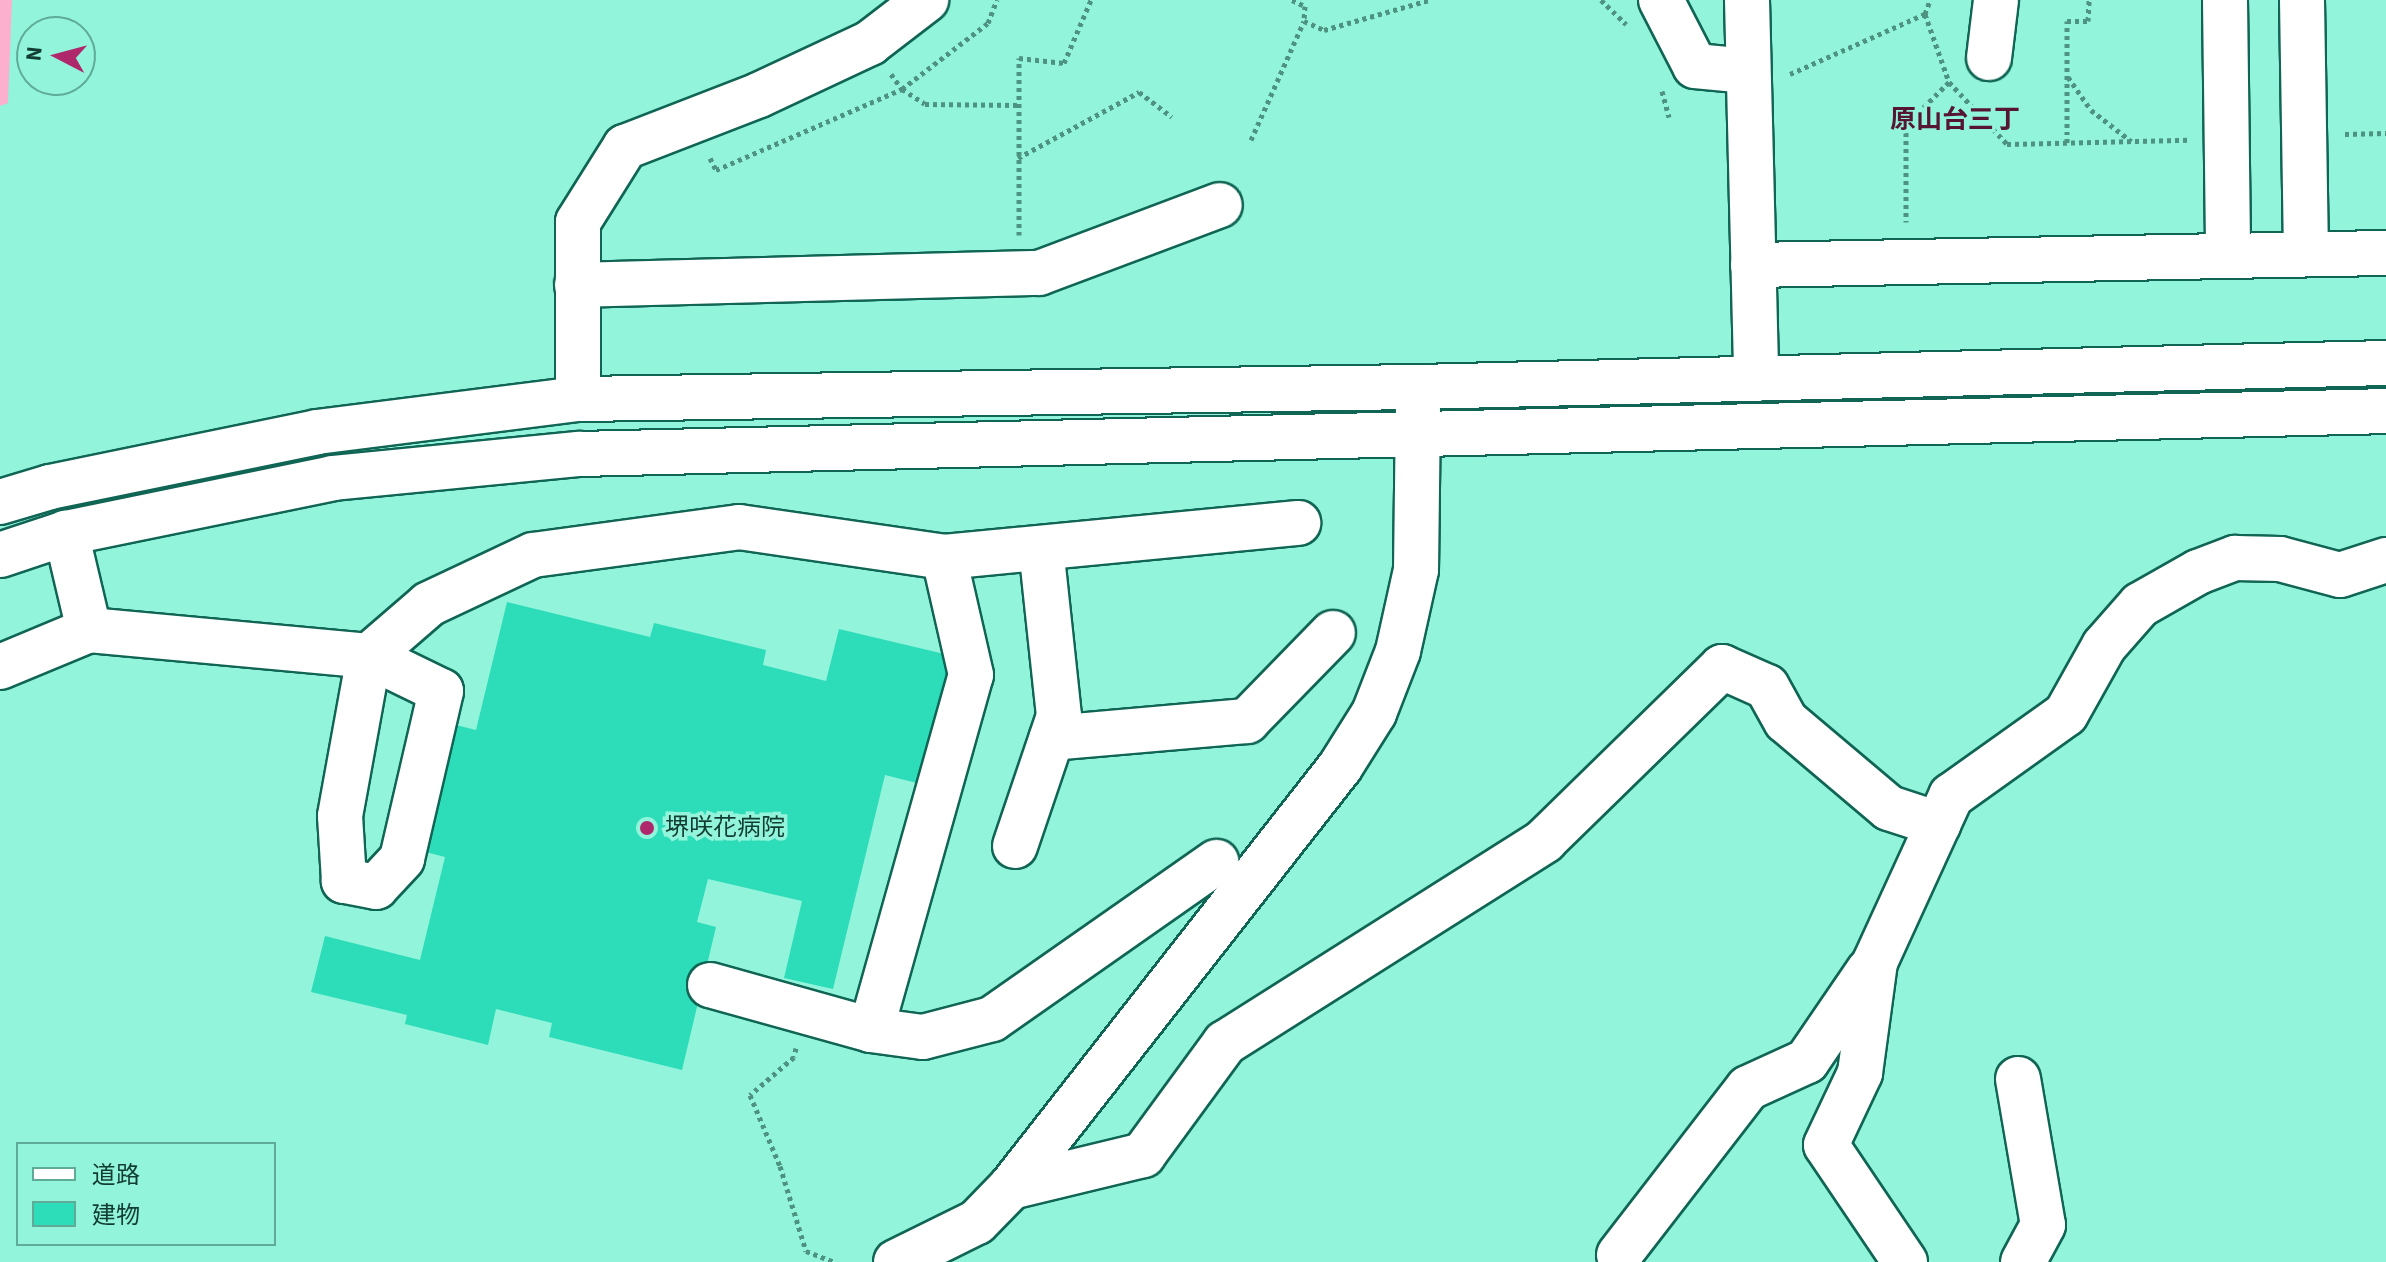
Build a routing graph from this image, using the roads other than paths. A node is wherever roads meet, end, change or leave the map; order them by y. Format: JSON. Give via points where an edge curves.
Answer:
{"nodes":[{"id":1,"x":926,"y":0,"type":"edge"},
{"id":2,"x":1661,"y":0,"type":"edge"},
{"id":3,"x":1747,"y":0,"type":"edge"},
{"id":4,"x":1996,"y":0,"type":"edge"},
{"id":5,"x":2225,"y":0,"type":"edge"},
{"id":6,"x":2302,"y":0,"type":"edge"},
{"id":7,"x":1989,"y":58,"type":"dead end"},
{"id":8,"x":1748,"y":82,"type":"junction"},
{"id":9,"x":1220,"y":205,"type":"dead end"},
{"id":10,"x":2386,"y":253,"type":"edge"},
{"id":11,"x":2306,"y":254,"type":"junction"},
{"id":12,"x":2228,"y":256,"type":"junction"},
{"id":13,"x":1753,"y":265,"type":"junction"},
{"id":14,"x":577,"y":285,"type":"junction"},
{"id":15,"x":2386,"y":363,"type":"edge"},
{"id":16,"x":1756,"y":379,"type":"junction"},
{"id":17,"x":1418,"y":387,"type":"junction"},
{"id":18,"x":578,"y":399,"type":"junction"},
{"id":19,"x":2386,"y":411,"type":"edge"},
{"id":20,"x":1420,"y":435,"type":"junction"},
{"id":21,"x":0,"y":502,"type":"edge"},
{"id":22,"x":1298,"y":523,"type":"dead end"},
{"id":23,"x":66,"y":533,"type":"junction"},
{"id":24,"x":1041,"y":548,"type":"junction"},
{"id":25,"x":0,"y":555,"type":"edge"},
{"id":26,"x":944,"y":557,"type":"junction"},
{"id":27,"x":2386,"y":560,"type":"edge"},
{"id":28,"x":89,"y":630,"type":"junction"},
{"id":29,"x":1333,"y":633,"type":"dead end"},
{"id":30,"x":0,"y":667,"type":"edge"},
{"id":31,"x":1052,"y":738,"type":"junction"},
{"id":32,"x":1938,"y":824,"type":"junction"},
{"id":33,"x":1015,"y":846,"type":"dead end"},
{"id":34,"x":1216,"y":862,"type":"dead end"},
{"id":35,"x":1875,"y":962,"type":"junction"},
{"id":36,"x":710,"y":985,"type":"dead end"},
{"id":37,"x":871,"y":1030,"type":"junction"},
{"id":38,"x":2018,"y":1079,"type":"dead end"},
{"id":39,"x":1011,"y":1187,"type":"junction"},
{"id":40,"x":1619,"y":1255,"type":"dead end"},
{"id":41,"x":896,"y":1262,"type":"edge"},
{"id":42,"x":1905,"y":1262,"type":"edge"},
{"id":43,"x":2023,"y":1262,"type":"edge"}],
"edges":[{"from":1,"to":14,"type":"street","via":[[870,43],[759,95],[625,147],[578,222]]},
{"from":2,"to":8,"type":"street","via":[[1695,66]]},
{"from":3,"to":8,"type":"street"},
{"from":4,"to":7,"type":"street"},
{"from":5,"to":12,"type":"street"},
{"from":6,"to":11,"type":"street"},
{"from":8,"to":13,"type":"street"},
{"from":9,"to":14,"type":"street","via":[[1039,273]]},
{"from":10,"to":11,"type":"street"},
{"from":11,"to":12,"type":"street"},
{"from":12,"to":13,"type":"street"},
{"from":13,"to":16,"type":"street"},
{"from":14,"to":18,"type":"street"},
{"from":15,"to":16,"type":"street"},
{"from":16,"to":17,"type":"street"},
{"from":17,"to":18,"type":"street"},
{"from":17,"to":20,"type":"street"},
{"from":18,"to":21,"type":"street","via":[[317,432]]},
{"from":19,"to":20,"type":"street"},
{"from":20,"to":23,"type":"street","via":[[579,454],[333,478]]},
{"from":20,"to":39,"type":"street","via":[[1416,570],[1398,651],[1374,713],[1340,767]]},
{"from":22,"to":24,"type":"street"},
{"from":23,"to":25,"type":"street"},
{"from":23,"to":28,"type":"street"},
{"from":24,"to":26,"type":"street"},
{"from":24,"to":31,"type":"street","via":[[1059,716]]},
{"from":26,"to":28,"type":"street","via":[[739,527],[533,555],[429,604],[369,656]]},
{"from":26,"to":37,"type":"street","via":[[971,675]]},
{"from":27,"to":32,"type":"street","via":[[2340,575],[2280,559],[2235,558],[2140,605],[2104,646],[2066,714],[1951,796]]},
{"from":28,"to":30,"type":"street"},
{"from":29,"to":31,"type":"street","via":[[1247,721]]},
{"from":31,"to":33,"type":"street"},
{"from":32,"to":35,"type":"street"},
{"from":32,"to":39,"type":"street","via":[[1889,808],[1786,721],[1767,687],[1722,667],[1544,841],[1225,1043],[1143,1155]]},
{"from":34,"to":37,"type":"street","via":[[992,1019],[923,1037]]},
{"from":35,"to":40,"type":"street","via":[[1807,1061],[1748,1088]]},
{"from":35,"to":42,"type":"street","via":[[1860,1073],[1826,1145]]},
{"from":36,"to":37,"type":"street"},
{"from":38,"to":43,"type":"street","via":[[2043,1225]]},
{"from":39,"to":41,"type":"street","via":[[977,1222]]}]}
